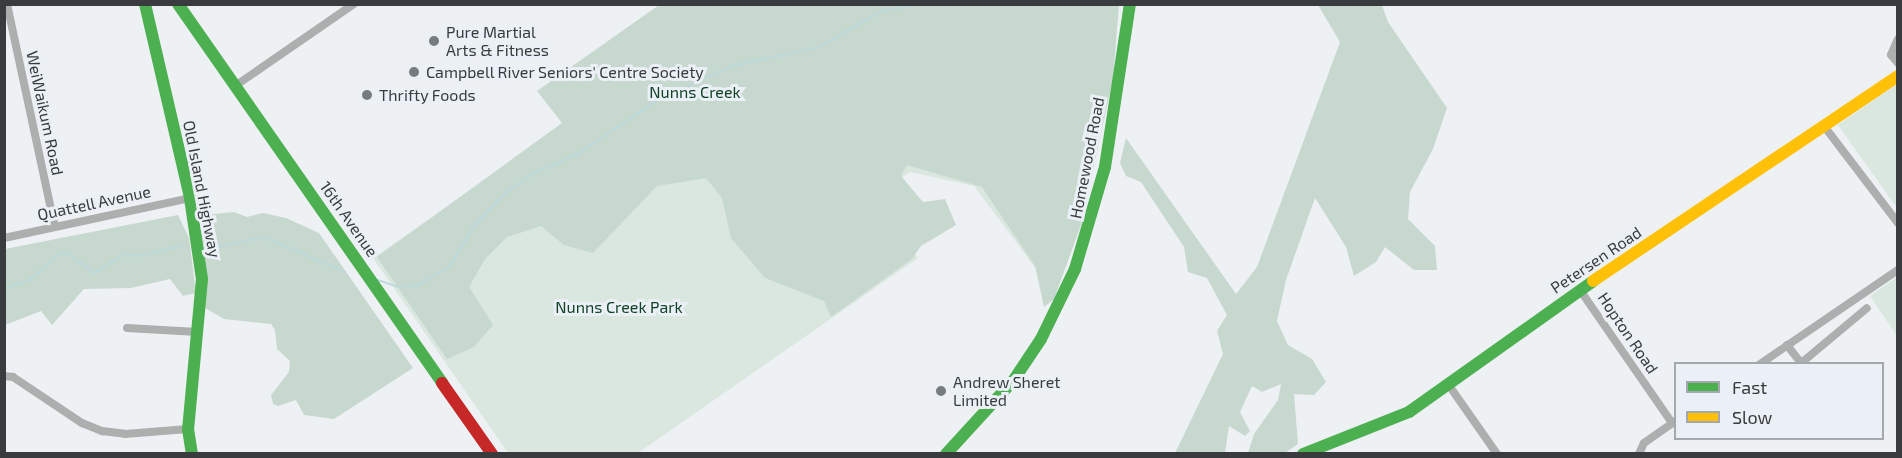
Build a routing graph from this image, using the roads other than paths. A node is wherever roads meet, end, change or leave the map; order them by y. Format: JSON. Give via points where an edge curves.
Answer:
{"nodes":[{"id":1,"x":8,"y":4,"type":"edge"},
{"id":2,"x":145,"y":4,"type":"edge"},
{"id":3,"x":177,"y":4,"type":"edge"},
{"id":4,"x":354,"y":4,"type":"edge"},
{"id":5,"x":1130,"y":4,"type":"edge"},
{"id":6,"x":9,"y":33,"type":"edge"},
{"id":7,"x":1898,"y":39,"type":"edge"},
{"id":8,"x":1898,"y":63,"type":"edge"},
{"id":9,"x":1898,"y":75,"type":"edge"},
{"id":10,"x":235,"y":86,"type":"junction"},
{"id":11,"x":1824,"y":126,"type":"junction"},
{"id":12,"x":190,"y":198,"type":"junction"},
{"id":13,"x":1898,"y":223,"type":"edge"},
{"id":14,"x":55,"y":227,"type":"junction"},
{"id":15,"x":4,"y":238,"type":"edge"},
{"id":16,"x":1898,"y":270,"type":"edge"},
{"id":17,"x":1581,"y":290,"type":"junction"},
{"id":18,"x":1866,"y":308,"type":"dead end"},
{"id":19,"x":127,"y":328,"type":"dead end"},
{"id":20,"x":198,"y":332,"type":"junction"},
{"id":21,"x":1787,"y":345,"type":"junction"},
{"id":22,"x":1762,"y":362,"type":"edge"},
{"id":23,"x":1800,"y":362,"type":"edge"},
{"id":24,"x":1802,"y":362,"type":"edge"},
{"id":25,"x":4,"y":376,"type":"edge"},
{"id":26,"x":1448,"y":384,"type":"junction"},
{"id":27,"x":1674,"y":422,"type":"edge"},
{"id":28,"x":188,"y":429,"type":"junction"},
{"id":29,"x":192,"y":453,"type":"edge"},
{"id":30,"x":492,"y":453,"type":"edge"},
{"id":31,"x":946,"y":453,"type":"edge"},
{"id":32,"x":1304,"y":453,"type":"edge"},
{"id":33,"x":1497,"y":453,"type":"edge"},
{"id":34,"x":1639,"y":453,"type":"edge"}],
"edges":[{"from":1,"to":6,"type":"street","name":"WeiWaikum Road"},
{"from":2,"to":12,"type":"street","name":"Old Island Highway"},
{"from":3,"to":10,"type":"street","name":"16th Avenue"},
{"from":4,"to":10,"type":"street"},
{"from":5,"to":31,"type":"street","name":"Homewood Road","via":[[1105,167],[1075,269],[1041,339],[1013,381]]},
{"from":6,"to":14,"type":"street","name":"WeiWaikum Road"},
{"from":7,"to":8,"type":"street","via":[[1891,55]]},
{"from":9,"to":11,"type":"street","name":"Petersen Road"},
{"from":10,"to":30,"type":"street","name":"16th Avenue"},
{"from":11,"to":13,"type":"street"},
{"from":11,"to":17,"type":"street","name":"Petersen Road"},
{"from":12,"to":14,"type":"street","name":"Quattell Avenue"},
{"from":12,"to":20,"type":"street","name":"Old Island Highway","via":[[202,279]]},
{"from":14,"to":15,"type":"street","name":"Quattell Avenue"},
{"from":16,"to":21,"type":"street"},
{"from":17,"to":26,"type":"street","name":"Petersen Road"},
{"from":17,"to":27,"type":"street","name":"Hopton Road"},
{"from":18,"to":24,"type":"street"},
{"from":19,"to":20,"type":"street"},
{"from":20,"to":28,"type":"street","name":"Old Island Highway"},
{"from":21,"to":22,"type":"street"},
{"from":21,"to":23,"type":"street"},
{"from":25,"to":28,"type":"street","via":[[13,377],[82,423],[102,431],[125,434]]},
{"from":26,"to":32,"type":"street","name":"Petersen Road","via":[[1409,412]]},
{"from":26,"to":33,"type":"street"},
{"from":27,"to":34,"type":"street","via":[[1644,443]]},
{"from":28,"to":29,"type":"street","name":"Old Island Highway"}]}
